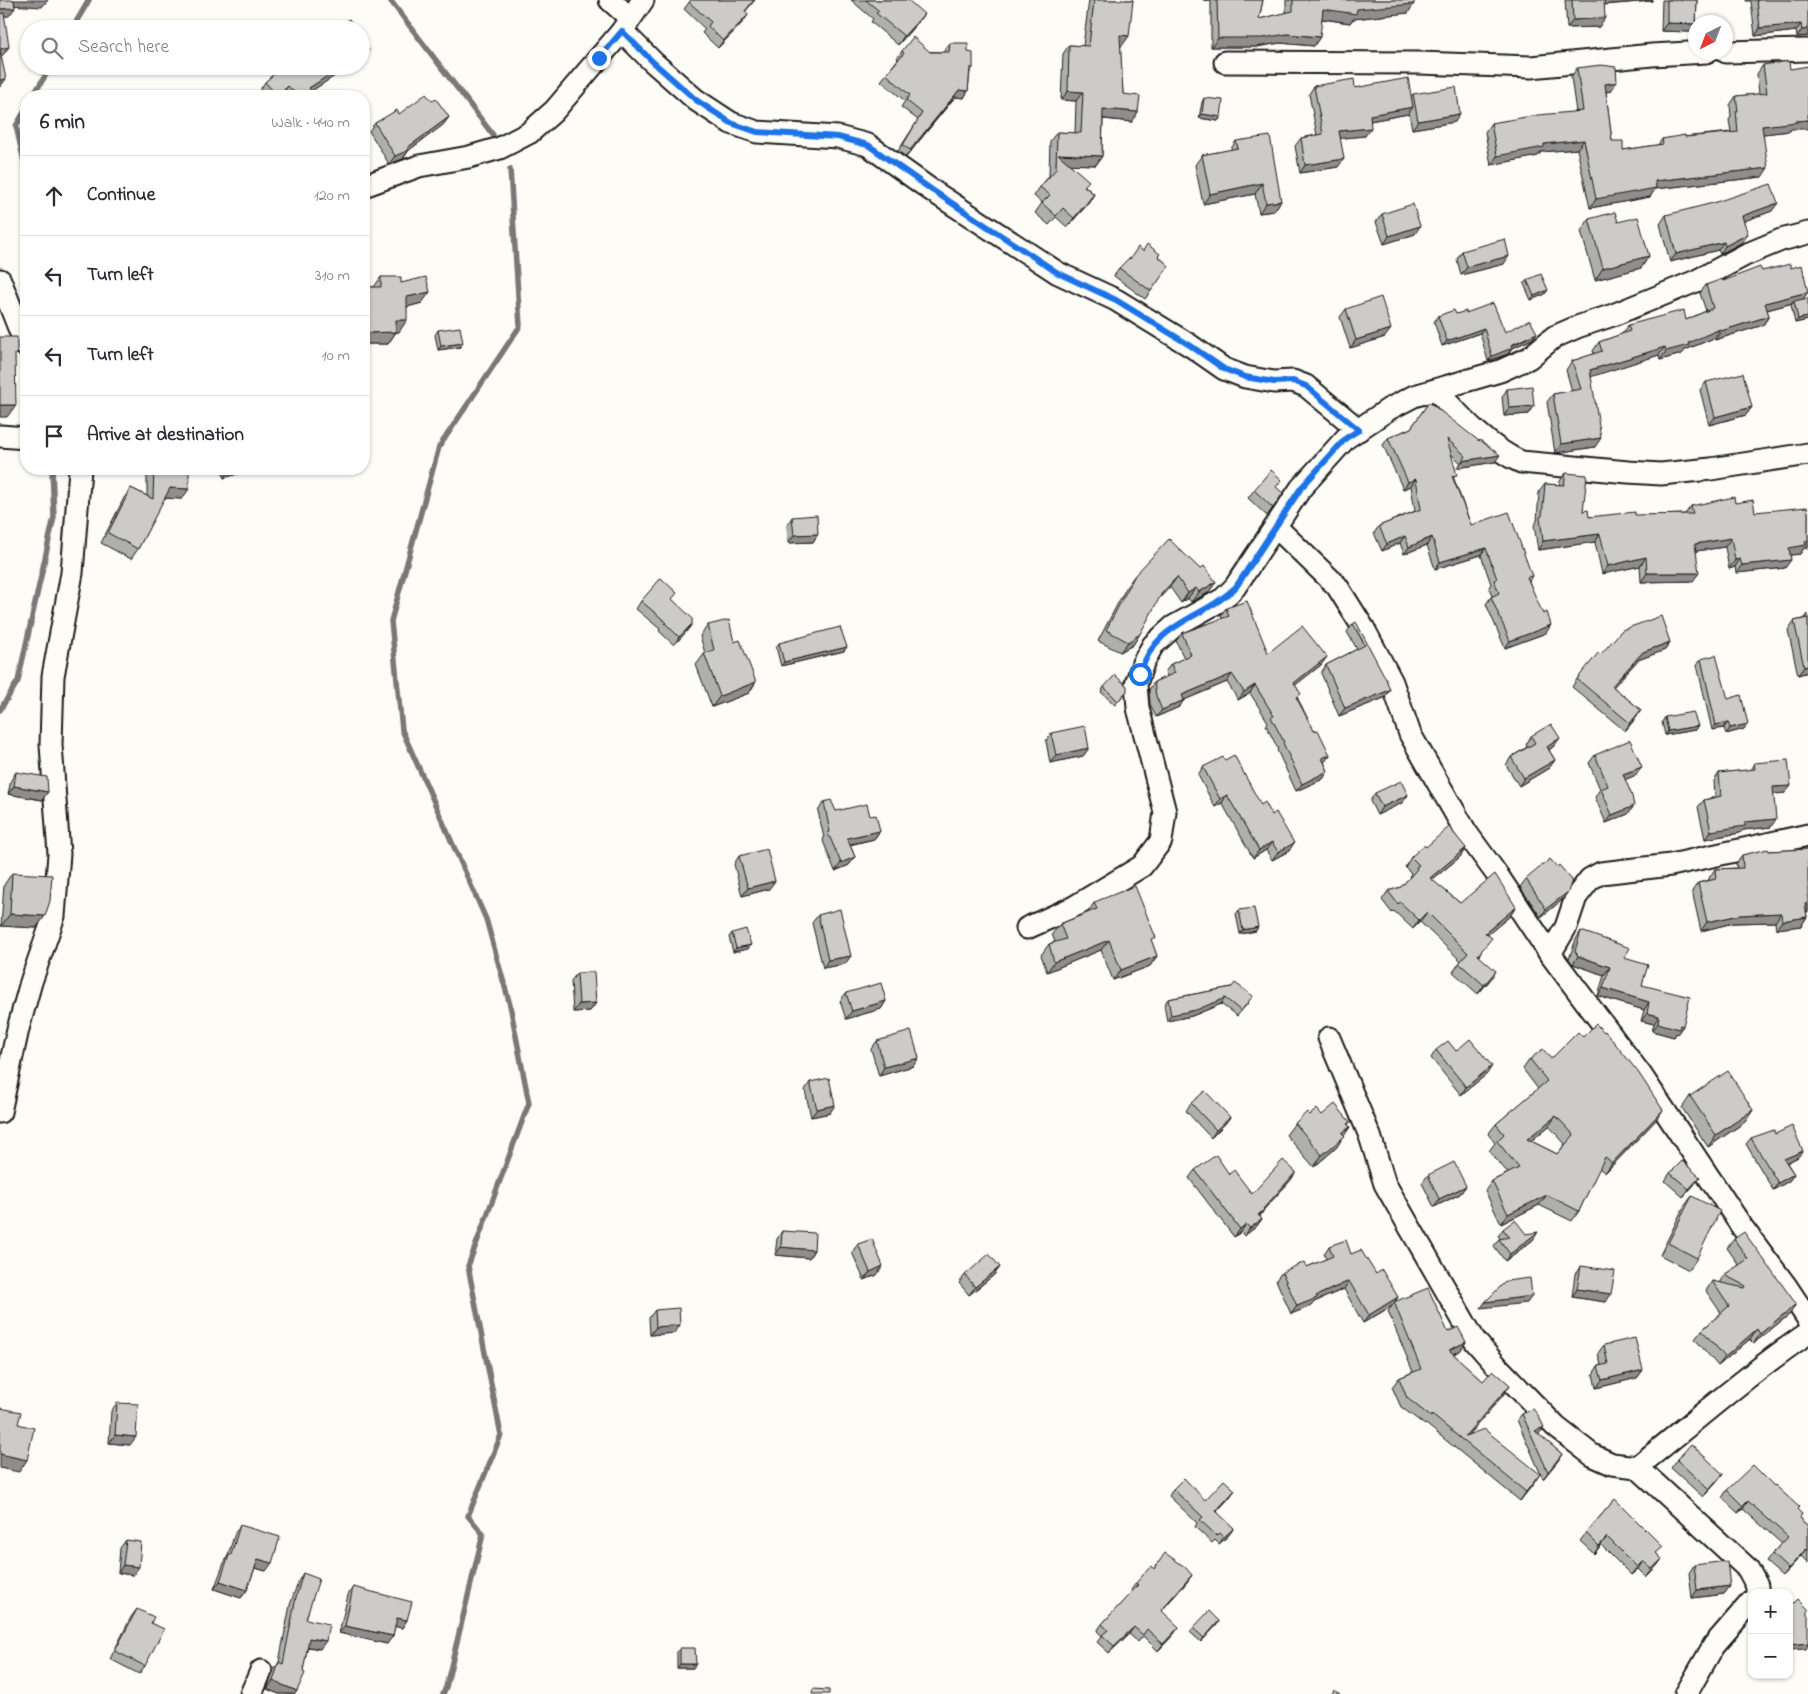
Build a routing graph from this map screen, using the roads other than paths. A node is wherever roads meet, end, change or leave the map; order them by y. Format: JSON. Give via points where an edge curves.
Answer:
{"nodes":[{"id":1,"x":610,"y":0,"type":"edge"},
{"id":2,"x":643,"y":0,"type":"edge"},
{"id":3,"x":626,"y":24,"type":"junction"},
{"id":4,"x":1808,"y":50,"type":"edge"},
{"id":5,"x":1733,"y":52,"type":"edge"},
{"id":6,"x":1688,"y":53,"type":"edge"},
{"id":7,"x":1225,"y":62,"type":"dead end"},
{"id":8,"x":370,"y":184,"type":"edge"},
{"id":9,"x":1808,"y":233,"type":"edge"},
{"id":10,"x":0,"y":280,"type":"edge"},
{"id":11,"x":20,"y":331,"type":"edge"},
{"id":12,"x":1436,"y":390,"type":"junction"},
{"id":13,"x":1359,"y":430,"type":"junction"},
{"id":14,"x":20,"y":434,"type":"edge"},
{"id":15,"x":0,"y":436,"type":"edge"},
{"id":16,"x":1808,"y":454,"type":"edge"},
{"id":17,"x":80,"y":475,"type":"edge"},
{"id":18,"x":1276,"y":527,"type":"junction"},
{"id":19,"x":1808,"y":835,"type":"edge"},
{"id":20,"x":1027,"y":928,"type":"dead end"},
{"id":21,"x":1550,"y":954,"type":"junction"},
{"id":22,"x":1329,"y":1038,"type":"dead end"},
{"id":23,"x":0,"y":1112,"type":"edge"},
{"id":24,"x":1808,"y":1320,"type":"edge"},
{"id":25,"x":1808,"y":1333,"type":"edge"},
{"id":26,"x":1637,"y":1467,"type":"junction"},
{"id":27,"x":1757,"y":1589,"type":"edge"},
{"id":28,"x":1748,"y":1606,"type":"edge"},
{"id":29,"x":261,"y":1671,"type":"dead end"},
{"id":30,"x":251,"y":1694,"type":"edge"},
{"id":31,"x":1686,"y":1694,"type":"edge"}],
"edges":[{"from":1,"to":3,"type":"street"},
{"from":2,"to":3,"type":"street"},
{"from":3,"to":8,"type":"street","via":[[554,111],[528,133],[500,148],[469,158],[419,166]]},
{"from":3,"to":13,"type":"street","via":[[653,62],[696,100],[731,123],[757,132],[838,137],[868,145],[1058,273],[1116,300],[1224,369],[1245,377],[1274,382],[1293,381],[1306,386]]},
{"from":4,"to":5,"type":"street"},
{"from":6,"to":7,"type":"street","via":[[1531,67]]},
{"from":9,"to":12,"type":"street","via":[[1781,240],[1696,281],[1554,337],[1529,358],[1500,371]]},
{"from":10,"to":11,"type":"street"},
{"from":12,"to":13,"type":"street","via":[[1414,396]]},
{"from":12,"to":16,"type":"street","via":[[1489,442],[1521,462],[1662,474]]},
{"from":13,"to":18,"type":"street","via":[[1346,438],[1301,488]]},
{"from":14,"to":15,"type":"street"},
{"from":17,"to":23,"type":"street","via":[[72,573],[53,676],[51,745],[59,854],[54,916],[18,1029]]},
{"from":18,"to":20,"type":"street","via":[[1236,587],[1223,599],[1173,627],[1153,645],[1143,663],[1136,684],[1138,708],[1165,812],[1161,841],[1142,866],[1074,907]]},
{"from":18,"to":21,"type":"street","via":[[1337,586],[1392,682],[1410,734],[1452,809]]},
{"from":19,"to":21,"type":"street","via":[[1672,865],[1601,873],[1590,879],[1576,897],[1566,927]]},
{"from":21,"to":24,"type":"street","via":[[1641,1075]]},
{"from":22,"to":26,"type":"street","via":[[1370,1136],[1385,1184],[1476,1341],[1556,1427],[1592,1454],[1612,1464]]},
{"from":25,"to":26,"type":"street","via":[[1765,1362]]},
{"from":26,"to":27,"type":"street","via":[[1748,1570]]},
{"from":28,"to":31,"type":"street","via":[[1714,1645]]},
{"from":29,"to":30,"type":"street"}]}
